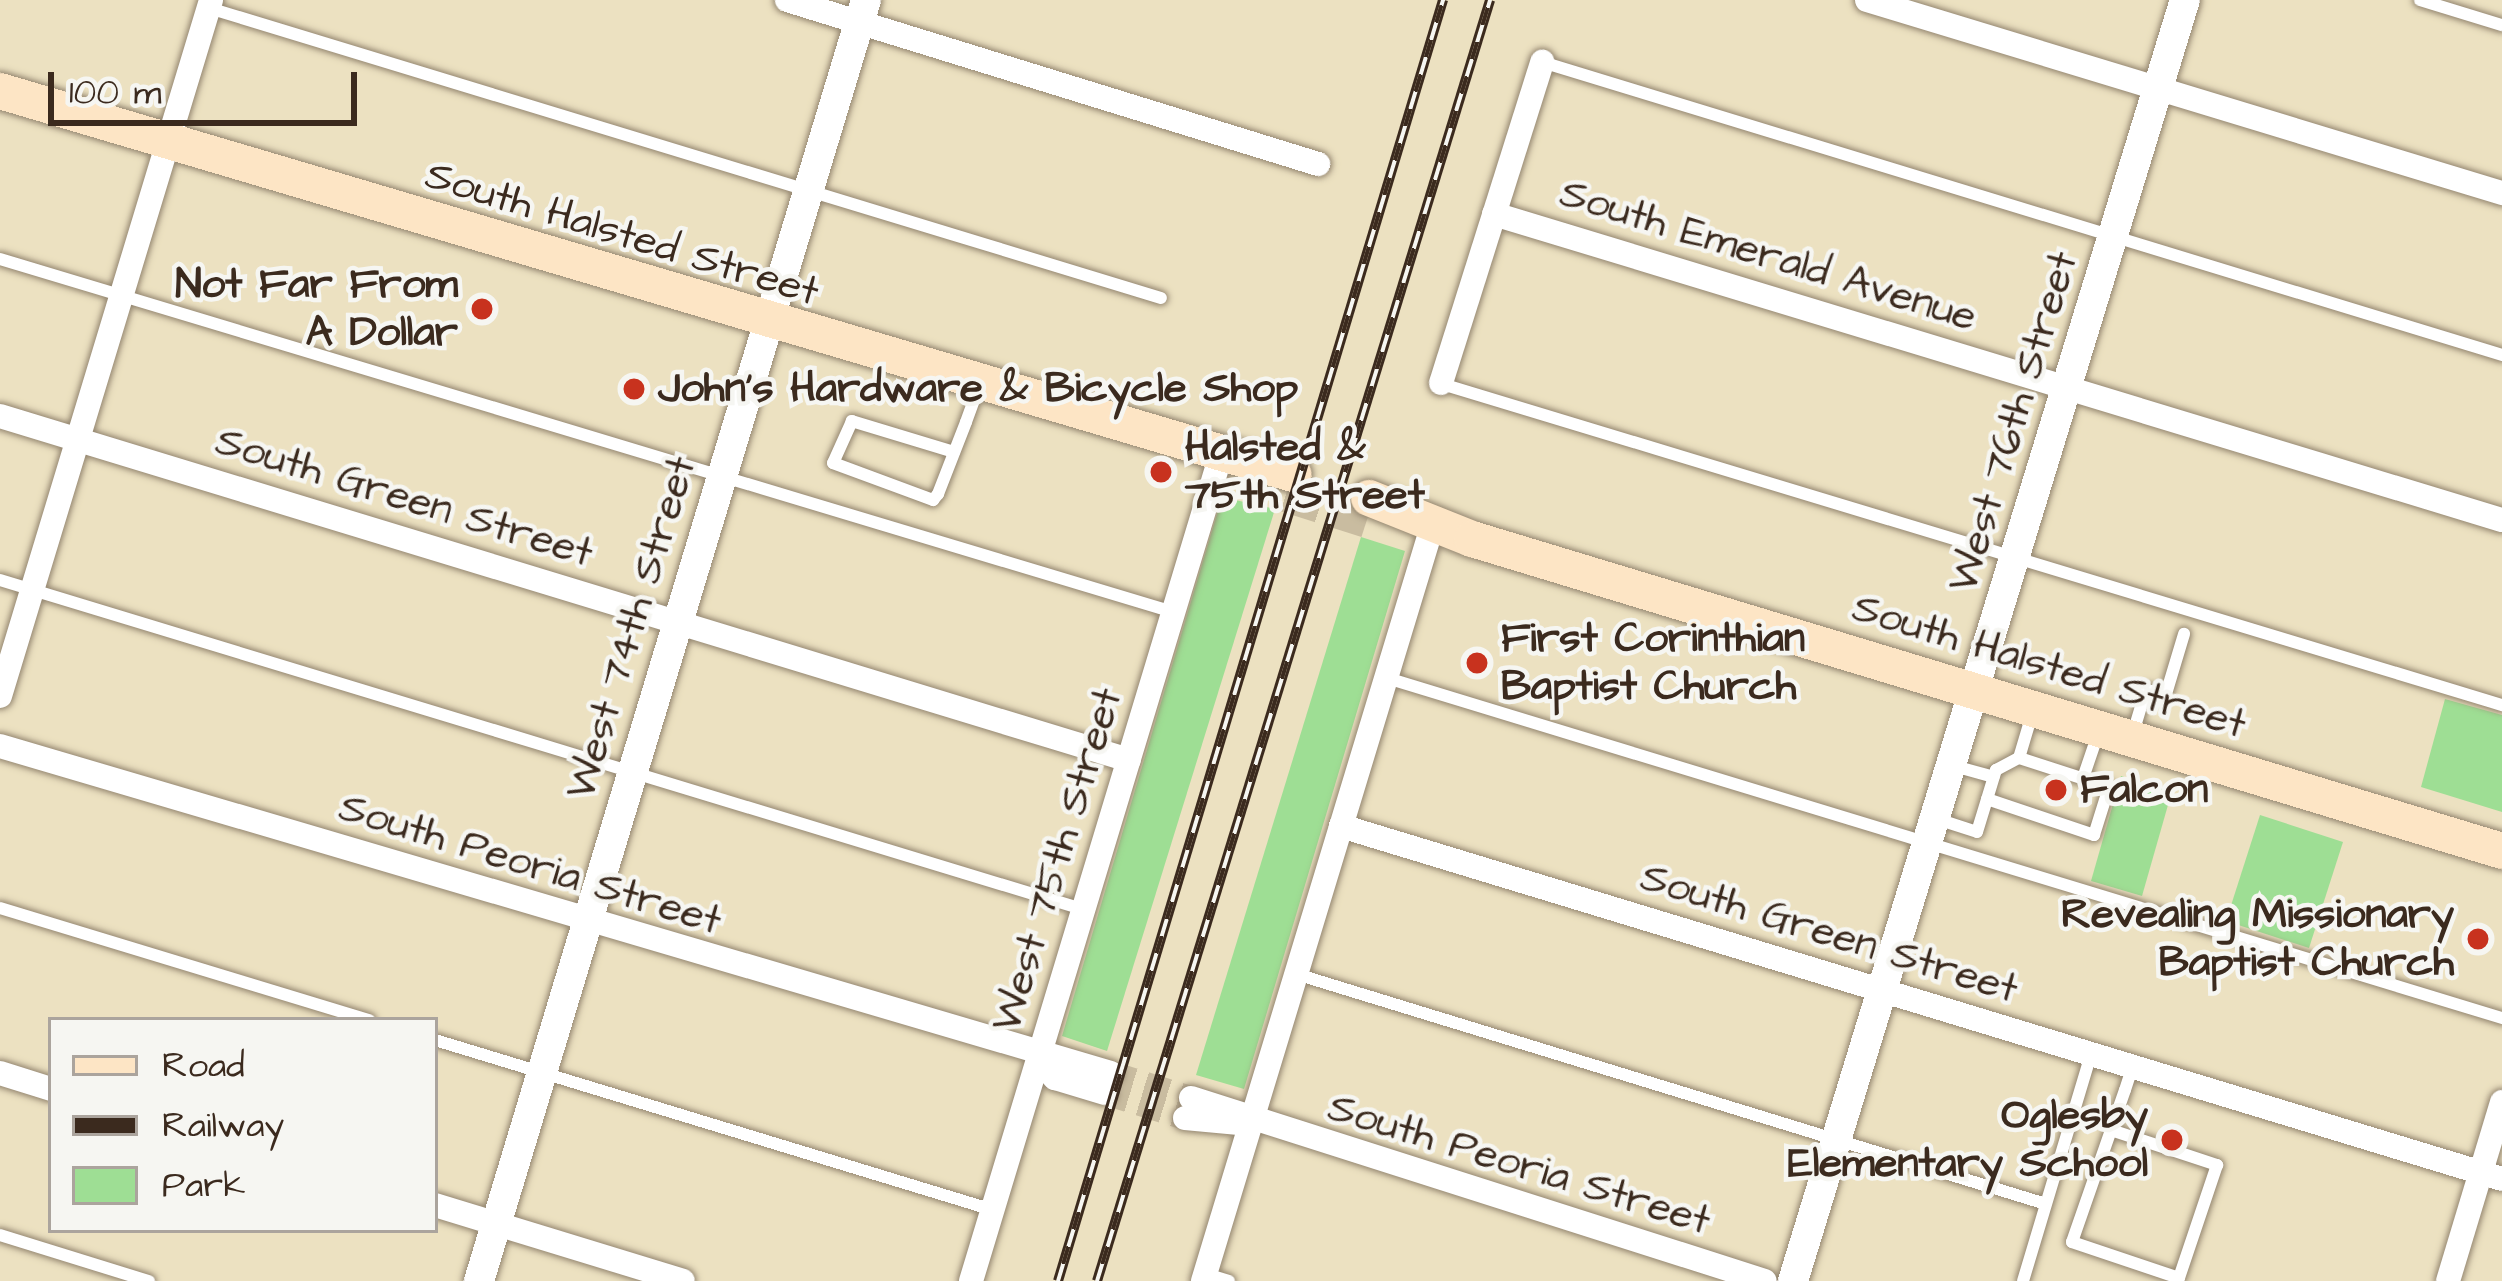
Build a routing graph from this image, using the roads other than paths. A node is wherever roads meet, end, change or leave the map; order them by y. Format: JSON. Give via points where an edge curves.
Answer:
{"nodes":[{"id":1,"x":787,"y":0,"type":"edge"},
{"id":2,"x":1867,"y":0,"type":"edge"},
{"id":3,"x":2185,"y":0,"type":"edge"},
{"id":4,"x":2420,"y":0,"type":"edge"},
{"id":5,"x":210,"y":4,"type":"edge"},
{"id":6,"x":862,"y":11,"type":"edge"},
{"id":7,"x":2502,"y":25,"type":"edge"},
{"id":8,"x":1542,"y":62,"type":"joint"},
{"id":9,"x":2158,"y":88,"type":"junction"},
{"id":10,"x":0,"y":91,"type":"edge"},
{"id":11,"x":168,"y":142,"type":"junction"},
{"id":12,"x":1318,"y":164,"type":"dead end"},
{"id":13,"x":808,"y":191,"type":"junction"},
{"id":14,"x":2502,"y":193,"type":"edge"},
{"id":15,"x":1494,"y":214,"type":"junction"},
{"id":16,"x":2114,"y":237,"type":"junction"},
{"id":17,"x":0,"y":259,"type":"edge"},
{"id":18,"x":122,"y":296,"type":"junction"},
{"id":19,"x":1161,"y":298,"type":"dead end"},
{"id":20,"x":768,"y":326,"type":"junction"},
{"id":21,"x":2502,"y":356,"type":"edge"},
{"id":22,"x":1441,"y":383,"type":"joint"},
{"id":23,"x":2068,"y":388,"type":"junction"},
{"id":24,"x":978,"y":389,"type":"junction"},
{"id":25,"x":0,"y":416,"type":"edge"},
{"id":26,"x":78,"y":439,"type":"junction"},
{"id":27,"x":954,"y":452,"type":"junction"},
{"id":28,"x":1219,"y":461,"type":"junction"},
{"id":29,"x":722,"y":479,"type":"junction"},
{"id":30,"x":1289,"y":484,"type":"tunnel mouth"},
{"id":31,"x":1368,"y":509,"type":"tunnel mouth"},
{"id":32,"x":2502,"y":520,"type":"edge"},
{"id":33,"x":1432,"y":527,"type":"junction"},
{"id":34,"x":2016,"y":558,"type":"junction"},
{"id":35,"x":0,"y":580,"type":"edge"},
{"id":36,"x":32,"y":590,"type":"junction"},
{"id":37,"x":1173,"y":612,"type":"junction"},
{"id":38,"x":678,"y":623,"type":"junction"},
{"id":39,"x":2184,"y":634,"type":"dead end"},
{"id":40,"x":1386,"y":678,"type":"junction"},
{"id":41,"x":1976,"y":692,"type":"junction"},
{"id":42,"x":0,"y":696,"type":"edge"},
{"id":43,"x":2502,"y":705,"type":"edge"},
{"id":44,"x":2033,"y":709,"type":"junction"},
{"id":45,"x":2116,"y":735,"type":"junction"},
{"id":46,"x":0,"y":746,"type":"edge"},
{"id":47,"x":2018,"y":758,"type":"junction"},
{"id":48,"x":1129,"y":760,"type":"junction"},
{"id":49,"x":1950,"y":765,"type":"junction"},
{"id":50,"x":632,"y":774,"type":"junction"},
{"id":51,"x":1994,"y":777,"type":"junction"},
{"id":52,"x":2083,"y":778,"type":"junction"},
{"id":53,"x":1987,"y":799,"type":"junction"},
{"id":54,"x":1341,"y":826,"type":"junction"},
{"id":55,"x":1930,"y":830,"type":"junction"},
{"id":56,"x":2502,"y":851,"type":"edge"},
{"id":57,"x":0,"y":908,"type":"edge"},
{"id":58,"x":1083,"y":909,"type":"junction"},
{"id":59,"x":587,"y":923,"type":"junction"},
{"id":60,"x":1296,"y":974,"type":"junction"},
{"id":61,"x":1881,"y":990,"type":"junction"},
{"id":62,"x":359,"y":1017,"type":"edge"},
{"id":63,"x":2502,"y":1018,"type":"edge"},
{"id":64,"x":438,"y":1041,"type":"edge"},
{"id":65,"x":2091,"y":1054,"type":"junction"},
{"id":66,"x":1038,"y":1060,"type":"junction"},
{"id":67,"x":2133,"y":1067,"type":"junction"},
{"id":68,"x":0,"y":1073,"type":"edge"},
{"id":69,"x":542,"y":1073,"type":"junction"},
{"id":70,"x":1108,"y":1083,"type":"tunnel mouth"},
{"id":71,"x":48,"y":1088,"type":"edge"},
{"id":72,"x":2502,"y":1102,"type":"edge"},
{"id":73,"x":1188,"y":1108,"type":"tunnel mouth"},
{"id":74,"x":1250,"y":1124,"type":"junction"},
{"id":75,"x":2111,"y":1130,"type":"junction"},
{"id":76,"x":1837,"y":1138,"type":"junction"},
{"id":77,"x":2491,"y":1176,"type":"edge"},
{"id":78,"x":2046,"y":1204,"type":"junction"},
{"id":79,"x":438,"y":1206,"type":"edge"},
{"id":80,"x":992,"y":1210,"type":"junction"},
{"id":81,"x":496,"y":1224,"type":"junction"},
{"id":82,"x":0,"y":1235,"type":"edge"},
{"id":83,"x":1212,"y":1279,"type":"edge"},
{"id":84,"x":149,"y":1281,"type":"edge"},
{"id":85,"x":479,"y":1281,"type":"edge"},
{"id":86,"x":683,"y":1281,"type":"edge"},
{"id":87,"x":971,"y":1281,"type":"edge"},
{"id":88,"x":1765,"y":1281,"type":"edge"},
{"id":89,"x":1793,"y":1281,"type":"edge"},
{"id":90,"x":2023,"y":1281,"type":"edge"},
{"id":91,"x":2448,"y":1281,"type":"edge"}],
"edges":[{"from":1,"to":6,"type":"street"},
{"from":2,"to":9,"type":"street"},
{"from":3,"to":9,"type":"street","name":"West 76th Street"},
{"from":4,"to":7,"type":"lane"},
{"from":5,"to":11,"type":"street"},
{"from":5,"to":13,"type":"lane"},
{"from":6,"to":12,"type":"street"},
{"from":6,"to":13,"type":"street","name":"West 74th Street"},
{"from":8,"to":15,"type":"street"},
{"from":8,"to":16,"type":"lane"},
{"from":9,"to":14,"type":"street"},
{"from":9,"to":16,"type":"street","name":"West 76th Street"},
{"from":10,"to":11,"type":"main road","name":"South Halsted Street"},
{"from":11,"to":18,"type":"street"},
{"from":11,"to":20,"type":"main road","name":"South Halsted Street"},
{"from":13,"to":19,"type":"lane"},
{"from":13,"to":20,"type":"street","name":"West 74th Street"},
{"from":15,"to":22,"type":"street"},
{"from":15,"to":23,"type":"street","name":"South Emerald Avenue"},
{"from":16,"to":21,"type":"lane"},
{"from":16,"to":23,"type":"street","name":"West 76th Street"},
{"from":17,"to":18,"type":"lane"},
{"from":18,"to":26,"type":"street"},
{"from":18,"to":29,"type":"lane"},
{"from":20,"to":24,"type":"main road","name":"South Halsted Street"},
{"from":20,"to":29,"type":"street","name":"West 74th Street"},
{"from":22,"to":34,"type":"lane"},
{"from":23,"to":32,"type":"street","name":"South Emerald Avenue"},
{"from":23,"to":34,"type":"street","name":"West 76th Street"},
{"from":24,"to":27,"type":"lane"},
{"from":24,"to":28,"type":"main road","name":"South Halsted Street"},
{"from":25,"to":26,"type":"street","name":"South Green Street"},
{"from":26,"to":36,"type":"street"},
{"from":26,"to":38,"type":"street","name":"South Green Street"},
{"from":27,"to":27,"type":"lane","via":[[929,501],[832,464],[852,421]]},
{"from":28,"to":30,"type":"main road","name":"South Halsted Street"},
{"from":28,"to":37,"type":"street","name":"West 75th Street"},
{"from":29,"to":37,"type":"lane"},
{"from":29,"to":38,"type":"street","name":"West 74th Street"},
{"from":31,"to":33,"type":"main road","name":"South Halsted Street"},
{"from":33,"to":40,"type":"street"},
{"from":33,"to":41,"type":"main road","name":"South Halsted Street"},
{"from":34,"to":41,"type":"street","name":"West 76th Street"},
{"from":34,"to":43,"type":"lane"},
{"from":35,"to":36,"type":"lane"},
{"from":36,"to":42,"type":"street"},
{"from":36,"to":50,"type":"lane"},
{"from":37,"to":48,"type":"street","name":"West 75th Street"},
{"from":38,"to":48,"type":"street","name":"South Green Street"},
{"from":38,"to":50,"type":"street","name":"West 74th Street"},
{"from":39,"to":45,"type":"lane","via":[[2166,694],[2146,690]]},
{"from":40,"to":54,"type":"street"},
{"from":40,"to":55,"type":"lane"},
{"from":41,"to":44,"type":"main road","name":"South Halsted Street"},
{"from":41,"to":49,"type":"street","name":"West 76th Street"},
{"from":44,"to":45,"type":"main road","name":"South Halsted Street"},
{"from":44,"to":47,"type":"lane"},
{"from":45,"to":52,"type":"lane"},
{"from":45,"to":56,"type":"main road","name":"South Halsted Street"},
{"from":46,"to":59,"type":"street","name":"South Peoria Street"},
{"from":47,"to":51,"type":"lane"},
{"from":47,"to":52,"type":"lane"},
{"from":48,"to":58,"type":"street","name":"West 75th Street"},
{"from":49,"to":51,"type":"lane"},
{"from":49,"to":55,"type":"street","name":"West 76th Street"},
{"from":50,"to":58,"type":"lane"},
{"from":50,"to":59,"type":"street","name":"West 74th Street"},
{"from":51,"to":53,"type":"lane"},
{"from":52,"to":53,"type":"lane","via":[[2109,787],[2094,835]]},
{"from":53,"to":55,"type":"lane","via":[[1977,832]]},
{"from":54,"to":60,"type":"street"},
{"from":54,"to":61,"type":"street","name":"South Green Street"},
{"from":55,"to":61,"type":"street","name":"West 76th Street"},
{"from":55,"to":63,"type":"lane"},
{"from":57,"to":62,"type":"lane"},
{"from":58,"to":66,"type":"street","name":"West 75th Street"},
{"from":59,"to":66,"type":"street","name":"South Peoria Street"},
{"from":59,"to":69,"type":"street","name":"West 74th Street"},
{"from":60,"to":74,"type":"street"},
{"from":60,"to":76,"type":"lane"},
{"from":61,"to":65,"type":"street","name":"South Green Street"},
{"from":61,"to":76,"type":"street","name":"West 76th Street"},
{"from":64,"to":69,"type":"lane"},
{"from":65,"to":67,"type":"street","name":"South Green Street"},
{"from":65,"to":78,"type":"lane"},
{"from":66,"to":70,"type":"street","name":"South Peoria Street","via":[[1054,1078]]},
{"from":66,"to":80,"type":"street","name":"West 75th Street"},
{"from":67,"to":75,"type":"lane"},
{"from":67,"to":77,"type":"street","name":"South Green Street"},
{"from":68,"to":71,"type":"street"},
{"from":69,"to":80,"type":"lane"},
{"from":69,"to":81,"type":"street","name":"West 74th Street"},
{"from":72,"to":77,"type":"street"},
{"from":73,"to":74,"type":"street","name":"South Peoria Street"},
{"from":74,"to":83,"type":"street"},
{"from":74,"to":88,"type":"street","name":"South Peoria Street"},
{"from":75,"to":75,"type":"lane","via":[[2072,1243],[2179,1278],[2217,1165]]},
{"from":76,"to":78,"type":"lane"},
{"from":76,"to":89,"type":"street","name":"West 76th Street"},
{"from":77,"to":91,"type":"street"},
{"from":78,"to":90,"type":"lane"},
{"from":79,"to":81,"type":"street"},
{"from":80,"to":87,"type":"street","name":"West 75th Street"},
{"from":81,"to":85,"type":"street","name":"West 74th Street"},
{"from":81,"to":86,"type":"street"},
{"from":82,"to":84,"type":"lane"}]}
